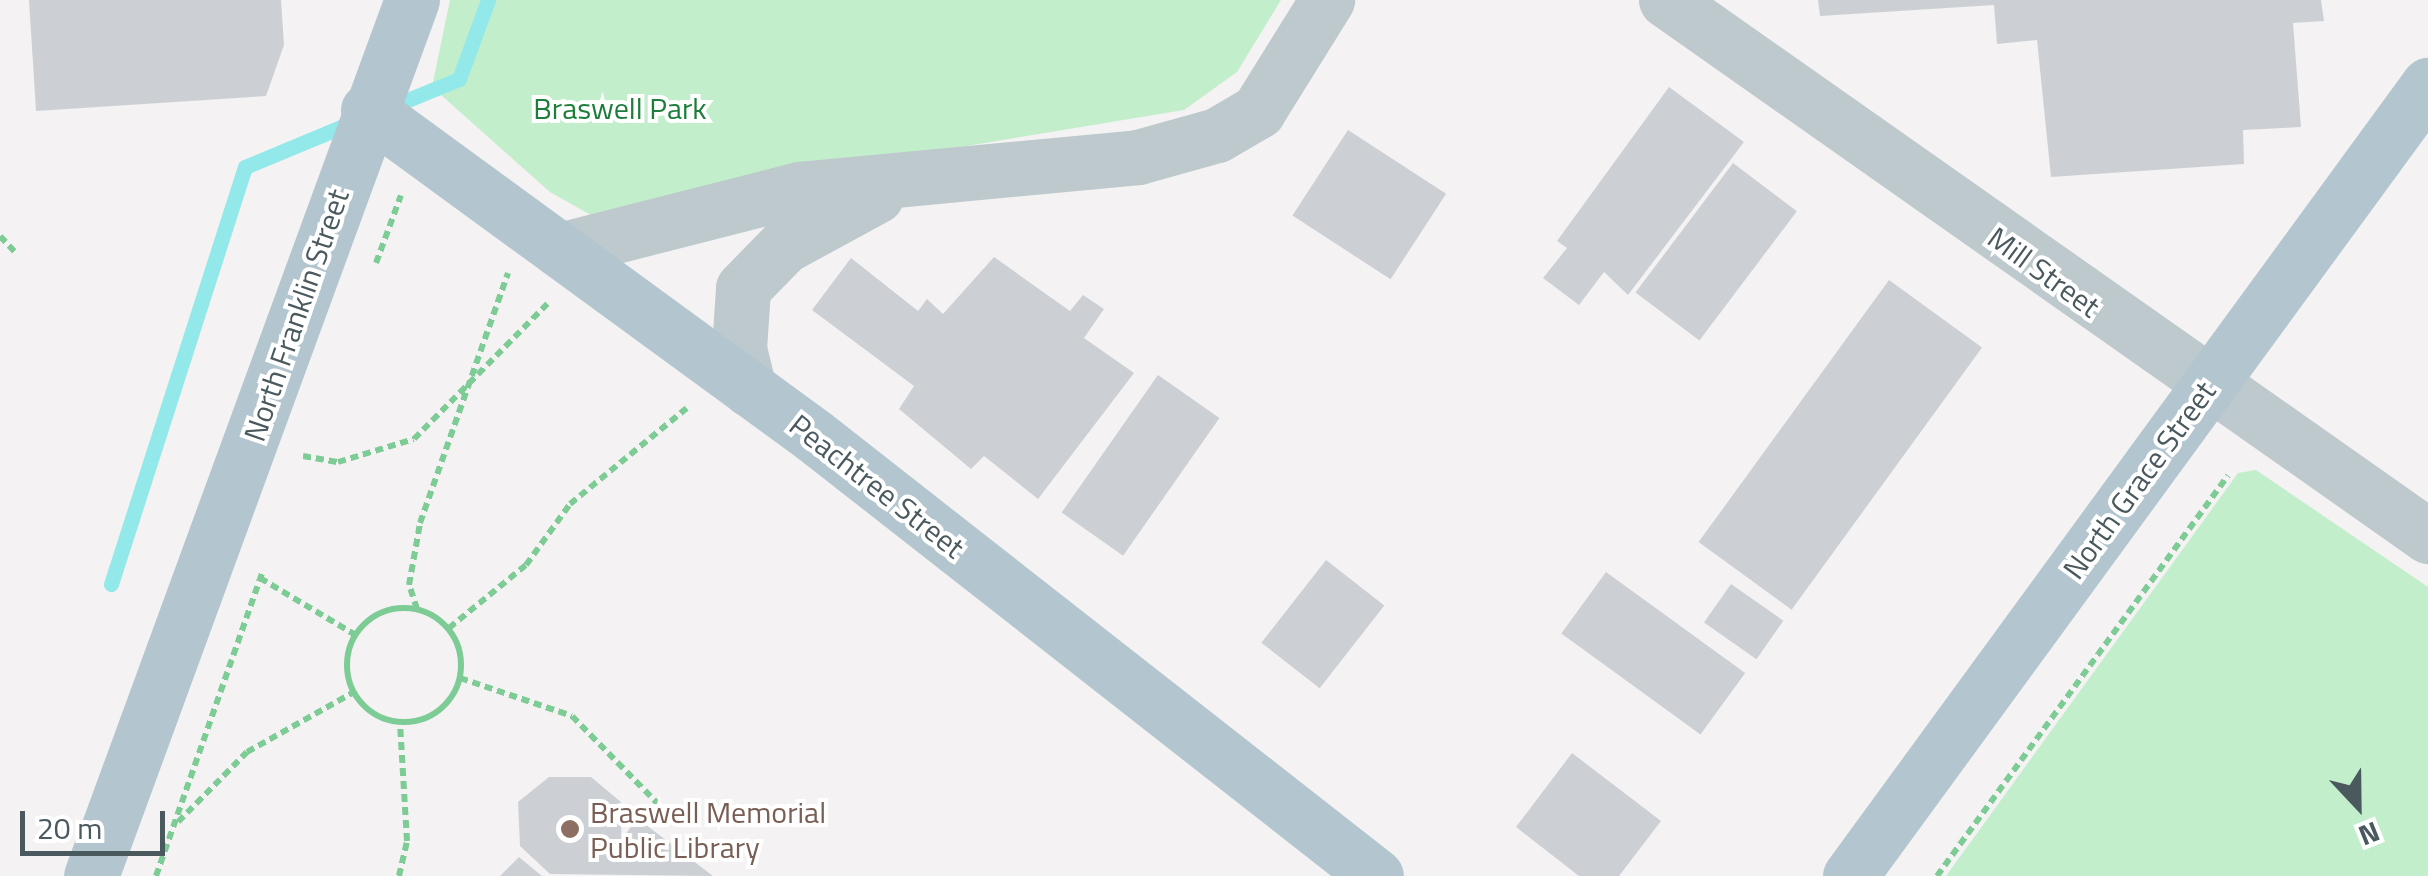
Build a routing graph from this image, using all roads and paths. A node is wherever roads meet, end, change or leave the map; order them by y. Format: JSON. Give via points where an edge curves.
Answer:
{"nodes":[{"id":1,"x":412,"y":0,"type":"edge"},
{"id":2,"x":1327,"y":0,"type":"edge"},
{"id":3,"x":1666,"y":0,"type":"edge"},
{"id":4,"x":2428,"y":85,"type":"edge"},
{"id":5,"x":368,"y":110,"type":"junction"},
{"id":6,"x":900,"y":184,"type":"junction"},
{"id":7,"x":419,"y":200,"type":"dead end"},
{"id":8,"x":0,"y":236,"type":"edge"},
{"id":9,"x":17,"y":254,"type":"dead end"},
{"id":10,"x":495,"y":256,"type":"dead end"},
{"id":11,"x":532,"y":271,"type":"junction"},
{"id":12,"x":370,"y":278,"type":"dead end"},
{"id":13,"x":549,"y":302,"type":"junction"},
{"id":14,"x":565,"y":314,"type":"dead end"},
{"id":15,"x":468,"y":386,"type":"junction"},
{"id":16,"x":2205,"y":387,"type":"junction"},
{"id":17,"x":749,"y":389,"type":"junction"},
{"id":18,"x":673,"y":396,"type":"dead end"},
{"id":19,"x":688,"y":407,"type":"junction"},
{"id":20,"x":700,"y":417,"type":"dead end"},
{"id":21,"x":310,"y":439,"type":"dead end"},
{"id":22,"x":303,"y":456,"type":"junction"},
{"id":23,"x":297,"y":474,"type":"dead end"},
{"id":24,"x":2228,"y":475,"type":"dead end"},
{"id":25,"x":2428,"y":536,"type":"edge"},
{"id":26,"x":266,"y":561,"type":"dead end"},
{"id":27,"x":260,"y":578,"type":"junction"},
{"id":28,"x":417,"y":610,"type":"junction"},
{"id":29,"x":450,"y":628,"type":"junction"},
{"id":30,"x":354,"y":634,"type":"junction"},
{"id":31,"x":460,"y":678,"type":"junction"},
{"id":32,"x":354,"y":692,"type":"junction"},
{"id":33,"x":400,"y":722,"type":"junction"},
{"id":34,"x":663,"y":809,"type":"dead end"},
{"id":35,"x":177,"y":823,"type":"junction"},
{"id":36,"x":92,"y":876,"type":"edge"},
{"id":37,"x":156,"y":876,"type":"edge"},
{"id":38,"x":399,"y":876,"type":"edge"},
{"id":39,"x":1376,"y":876,"type":"edge"},
{"id":40,"x":1850,"y":876,"type":"edge"},
{"id":41,"x":1936,"y":876,"type":"edge"}],
"edges":[{"from":1,"to":5,"type":"main road","name":"North Franklin Street"},
{"from":2,"to":6,"type":"street","via":[[1258,111],[1217,135],[1138,157]]},
{"from":3,"to":16,"type":"street","name":"Mill Street"},
{"from":4,"to":16,"type":"main road","name":"North Grace Street"},
{"from":5,"to":11,"type":"main road","name":"Peachtree Street"},
{"from":5,"to":36,"type":"main road","name":"North Franklin Street"},
{"from":6,"to":11,"type":"street","via":[[800,189]]},
{"from":6,"to":17,"type":"street","via":[[815,224],[759,265],[742,302]]},
{"from":7,"to":12,"type":"path","via":[[404,188]]},
{"from":8,"to":9,"type":"path"},
{"from":10,"to":11,"type":"path"},
{"from":11,"to":13,"type":"path"},
{"from":11,"to":15,"type":"path"},
{"from":11,"to":17,"type":"main road","name":"Peachtree Street"},
{"from":13,"to":14,"type":"path"},
{"from":13,"to":15,"type":"path"},
{"from":15,"to":22,"type":"path","via":[[414,438],[338,462]]},
{"from":15,"to":28,"type":"path","via":[[412,555]]},
{"from":16,"to":25,"type":"street","name":"Mill Street"},
{"from":16,"to":40,"type":"main road","name":"North Grace Street"},
{"from":17,"to":39,"type":"main road","name":"Peachtree Street"},
{"from":18,"to":19,"type":"path"},
{"from":19,"to":20,"type":"path"},
{"from":19,"to":29,"type":"path","via":[[570,504],[526,566]]},
{"from":21,"to":22,"type":"path"},
{"from":22,"to":23,"type":"path"},
{"from":24,"to":41,"type":"path"},
{"from":26,"to":27,"type":"path"},
{"from":27,"to":30,"type":"path"},
{"from":27,"to":35,"type":"path"},
{"from":28,"to":29,"type":"path"},
{"from":28,"to":30,"type":"path","via":[[379,614]]},
{"from":29,"to":31,"type":"path"},
{"from":30,"to":32,"type":"path"},
{"from":31,"to":33,"type":"path","via":[[445,706]]},
{"from":31,"to":34,"type":"path","via":[[572,716]]},
{"from":32,"to":33,"type":"path"},
{"from":32,"to":35,"type":"path","via":[[247,752]]},
{"from":33,"to":38,"type":"path","via":[[407,841]]},
{"from":35,"to":37,"type":"path"}]}
